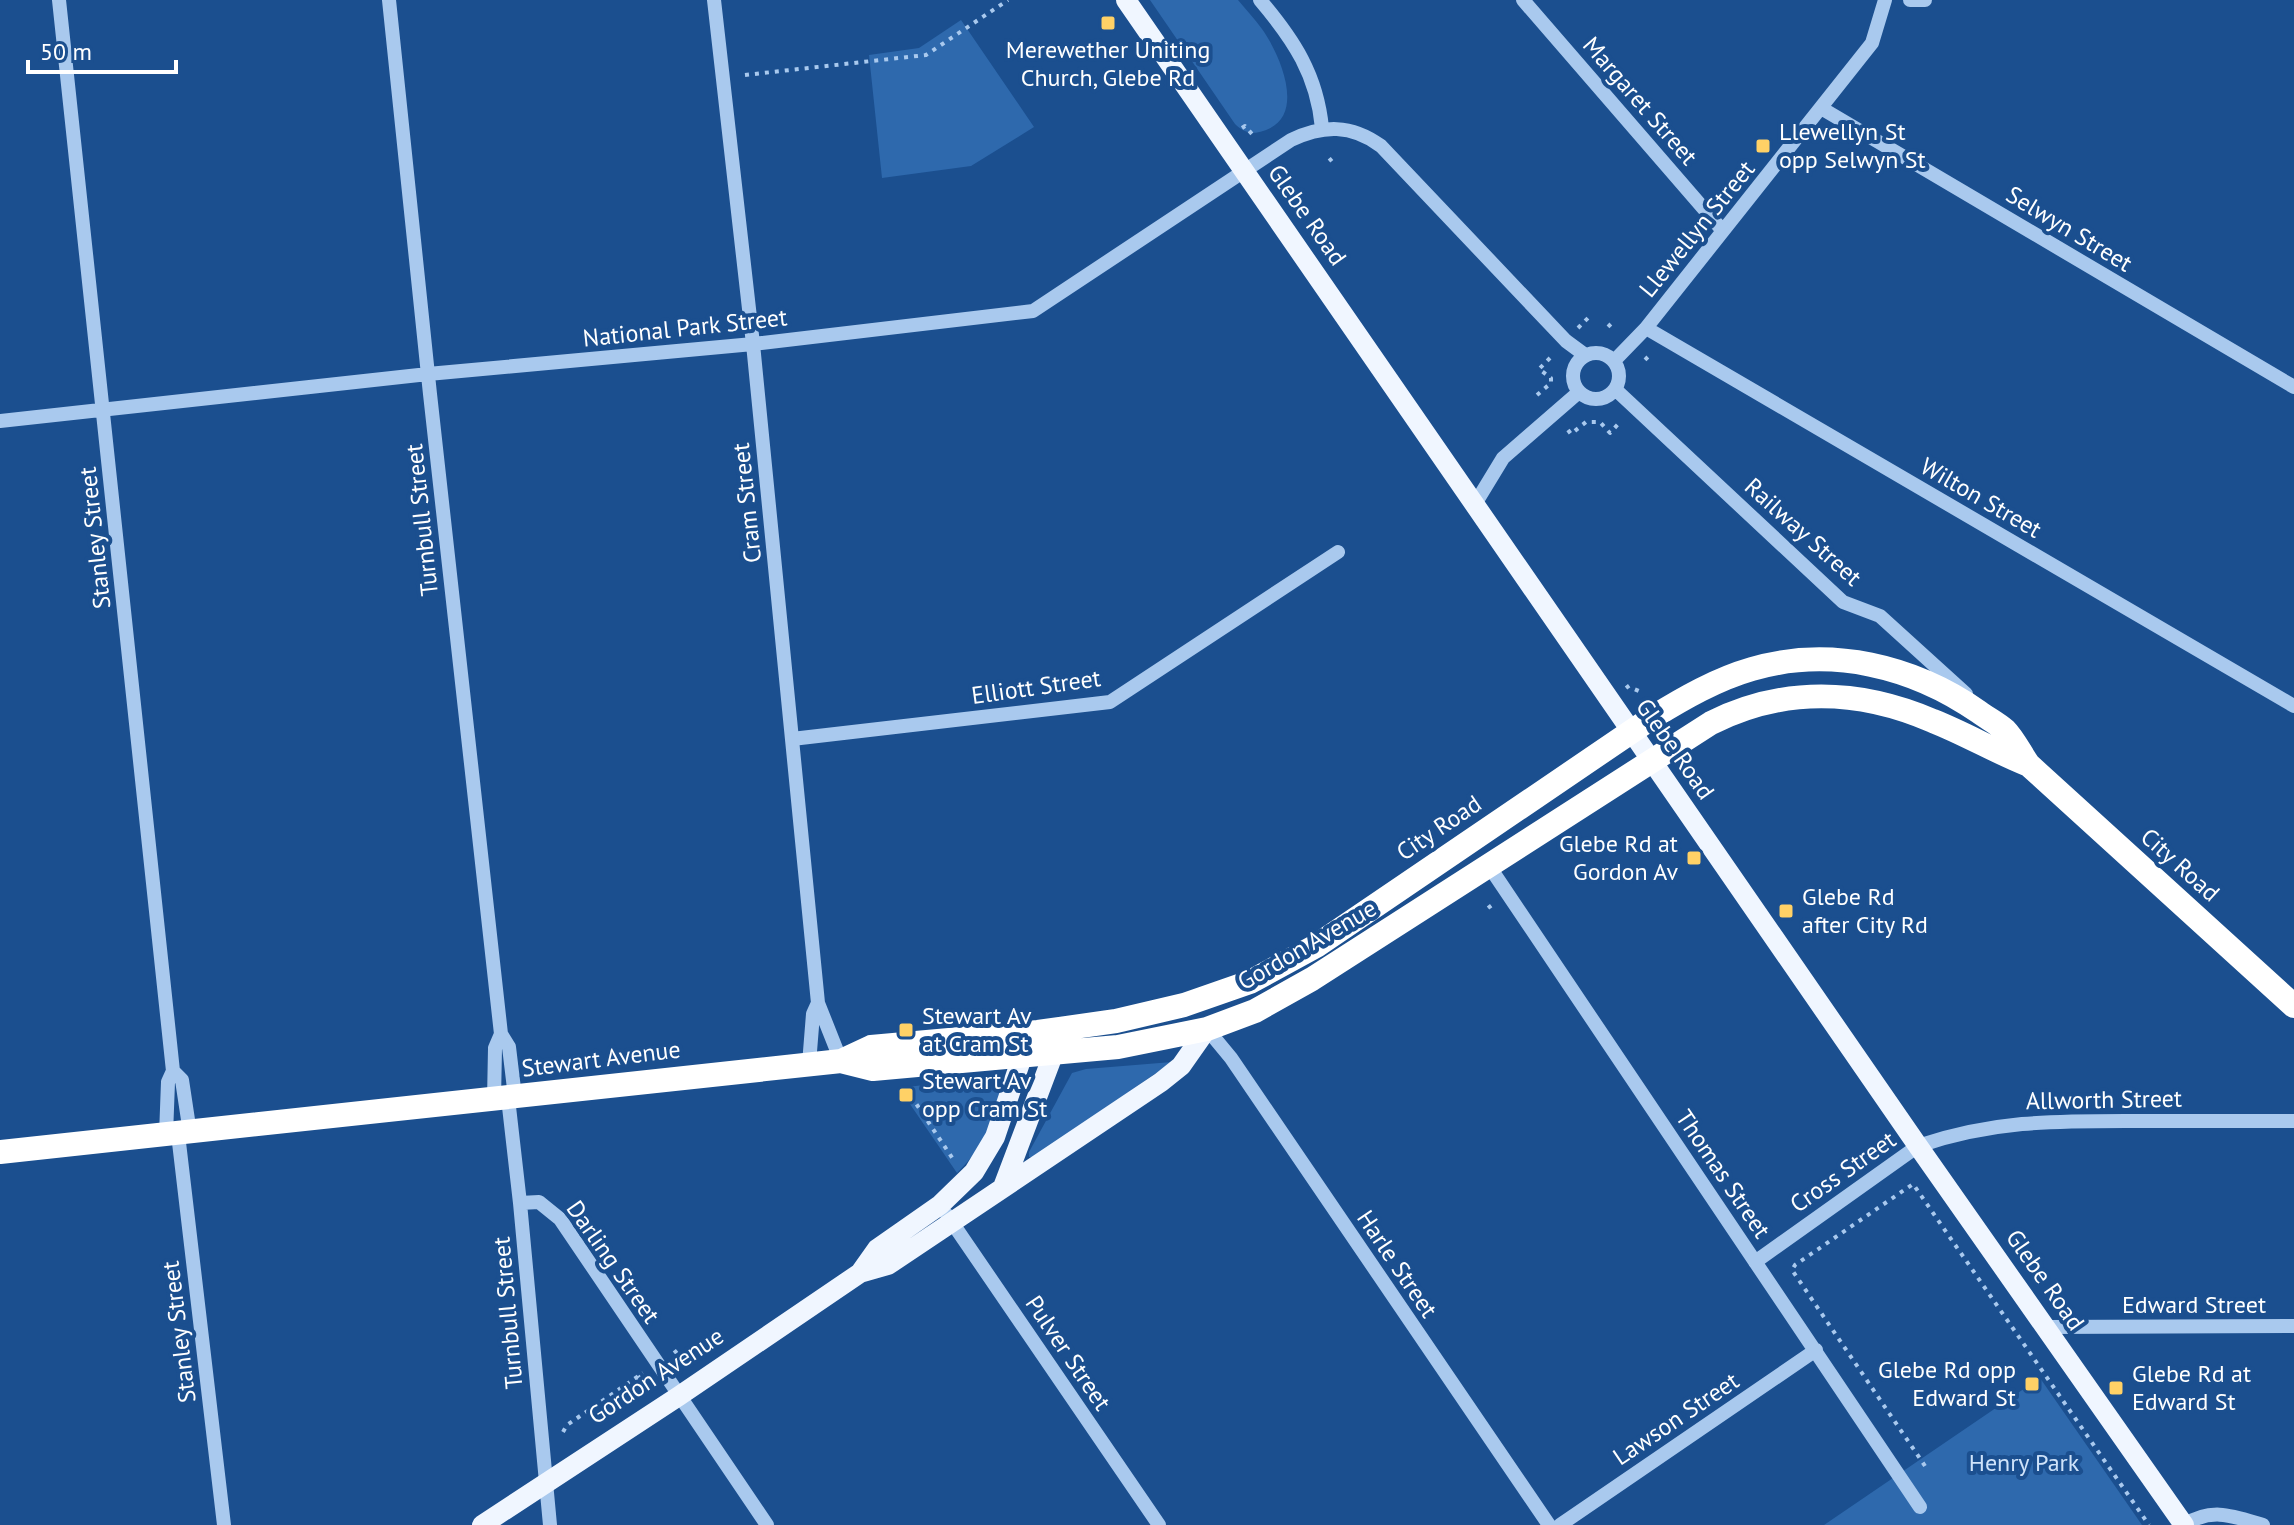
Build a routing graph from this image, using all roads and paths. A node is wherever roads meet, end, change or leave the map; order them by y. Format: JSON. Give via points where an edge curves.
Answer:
{"nodes":[{"id":1,"x":59,"y":0,"type":"edge"},
{"id":2,"x":389,"y":0,"type":"edge"},
{"id":3,"x":714,"y":0,"type":"edge"},
{"id":4,"x":1008,"y":0,"type":"edge"},
{"id":5,"x":1126,"y":0,"type":"edge"},
{"id":6,"x":1260,"y":0,"type":"edge"},
{"id":7,"x":1523,"y":0,"type":"edge"},
{"id":8,"x":1885,"y":0,"type":"edge"},
{"id":9,"x":1910,"y":0,"type":"edge"},
{"id":10,"x":1925,"y":0,"type":"edge"},
{"id":11,"x":745,"y":75,"type":"dead end"},
{"id":12,"x":1821,"y":108,"type":"junction"},
{"id":13,"x":1242,"y":128,"type":"dead end"},
{"id":14,"x":1322,"y":128,"type":"junction"},
{"id":15,"x":1252,"y":134,"type":"dead end"},
{"id":16,"x":1336,"y":155,"type":"dead end"},
{"id":17,"x":1329,"y":161,"type":"dead end"},
{"id":18,"x":1245,"y":172,"type":"junction"},
{"id":19,"x":1281,"y":176,"type":"dead end"},
{"id":20,"x":1279,"y":187,"type":"dead end"},
{"id":21,"x":1723,"y":231,"type":"junction"},
{"id":22,"x":1588,"y":318,"type":"dead end"},
{"id":23,"x":1608,"y":324,"type":"dead end"},
{"id":24,"x":1578,"y":328,"type":"dead end"},
{"id":25,"x":1646,"y":328,"type":"junction"},
{"id":26,"x":1614,"y":330,"type":"dead end"},
{"id":27,"x":753,"y":344,"type":"junction"},
{"id":28,"x":1553,"y":355,"type":"dead end"},
{"id":29,"x":1585,"y":355,"type":"junction"},
{"id":30,"x":1645,"y":357,"type":"dead end"},
{"id":31,"x":1614,"y":361,"type":"junction"},
{"id":32,"x":1650,"y":362,"type":"dead end"},
{"id":33,"x":428,"y":374,"type":"junction"},
{"id":34,"x":2294,"y":387,"type":"edge"},
{"id":35,"x":1615,"y":389,"type":"junction"},
{"id":36,"x":1579,"y":392,"type":"junction"},
{"id":37,"x":1537,"y":395,"type":"dead end"},
{"id":38,"x":103,"y":411,"type":"junction"},
{"id":39,"x":0,"y":421,"type":"edge"},
{"id":40,"x":1621,"y":421,"type":"dead end"},
{"id":41,"x":1568,"y":430,"type":"dead end"},
{"id":42,"x":1475,"y":504,"type":"junction"},
{"id":43,"x":1338,"y":552,"type":"dead end"},
{"id":44,"x":1626,"y":688,"type":"dead end"},
{"id":45,"x":1636,"y":692,"type":"dead end"},
{"id":46,"x":2294,"y":706,"type":"edge"},
{"id":47,"x":2005,"y":730,"type":"junction"},
{"id":48,"x":1632,"y":731,"type":"junction"},
{"id":49,"x":792,"y":739,"type":"junction"},
{"id":50,"x":1652,"y":761,"type":"junction"},
{"id":51,"x":2029,"y":765,"type":"junction"},
{"id":52,"x":1489,"y":866,"type":"junction"},
{"id":53,"x":818,"y":1003,"type":"junction"},
{"id":54,"x":2294,"y":1006,"type":"edge"},
{"id":55,"x":1207,"y":1029,"type":"junction"},
{"id":56,"x":1038,"y":1032,"type":"junction"},
{"id":57,"x":501,"y":1034,"type":"junction"},
{"id":58,"x":1053,"y":1055,"type":"junction"},
{"id":59,"x":1022,"y":1057,"type":"junction"},
{"id":60,"x":841,"y":1061,"type":"junction"},
{"id":61,"x":809,"y":1064,"type":"junction"},
{"id":62,"x":173,"y":1071,"type":"junction"},
{"id":63,"x":911,"y":1096,"type":"dead end"},
{"id":64,"x":506,"y":1098,"type":"junction"},
{"id":65,"x":2294,"y":1121,"type":"edge"},
{"id":66,"x":178,"y":1134,"type":"junction"},
{"id":67,"x":1918,"y":1146,"type":"junction"},
{"id":68,"x":0,"y":1152,"type":"edge"},
{"id":69,"x":955,"y":1162,"type":"dead end"},
{"id":70,"x":1003,"y":1187,"type":"junction"},
{"id":71,"x":520,"y":1203,"type":"junction"},
{"id":72,"x":940,"y":1205,"type":"junction"},
{"id":73,"x":952,"y":1223,"type":"junction"},
{"id":74,"x":1755,"y":1262,"type":"junction"},
{"id":75,"x":860,"y":1273,"type":"junction"},
{"id":76,"x":2294,"y":1326,"type":"edge"},
{"id":77,"x":2047,"y":1327,"type":"junction"},
{"id":78,"x":1816,"y":1350,"type":"junction"},
{"id":79,"x":645,"y":1386,"type":"dead end"},
{"id":80,"x":679,"y":1396,"type":"junction"},
{"id":81,"x":563,"y":1432,"type":"dead end"},
{"id":82,"x":1925,"y":1466,"type":"dead end"},
{"id":83,"x":546,"y":1481,"type":"junction"},
{"id":84,"x":1920,"y":1507,"type":"dead end"},
{"id":85,"x":224,"y":1525,"type":"edge"},
{"id":86,"x":482,"y":1525,"type":"edge"},
{"id":87,"x":550,"y":1525,"type":"edge"},
{"id":88,"x":767,"y":1525,"type":"edge"},
{"id":89,"x":1159,"y":1525,"type":"edge"},
{"id":90,"x":1549,"y":1525,"type":"edge"},
{"id":91,"x":1560,"y":1525,"type":"edge"},
{"id":92,"x":2149,"y":1525,"type":"edge"},
{"id":93,"x":2184,"y":1525,"type":"edge"},
{"id":94,"x":2263,"y":1525,"type":"edge"}],
"edges":[{"from":1,"to":38,"type":"street","name":"Stanley Street"},
{"from":2,"to":33,"type":"street","name":"Turnbull Street"},
{"from":3,"to":27,"type":"street","name":"Cram Street"},
{"from":4,"to":11,"type":"path","via":[[926,55]]},
{"from":5,"to":18,"type":"main road","name":"Glebe Road"},
{"from":6,"to":14,"type":"street","via":[[1311,76]]},
{"from":7,"to":21,"type":"street","name":"Margaret Street"},
{"from":8,"to":12,"type":"street","name":"Llewellyn Street","via":[[1872,43]]},
{"from":9,"to":10,"type":"street"},
{"from":12,"to":21,"type":"street","name":"Llewellyn Street"},
{"from":12,"to":34,"type":"street","name":"Selwyn Street"},
{"from":13,"to":15,"type":"path"},
{"from":14,"to":18,"type":"street","name":"National Park Street","via":[[1291,140]]},
{"from":14,"to":29,"type":"street","via":[[1361,133],[1381,146]]},
{"from":16,"to":17,"type":"path"},
{"from":18,"to":27,"type":"street","name":"National Park Street","via":[[1033,311]]},
{"from":18,"to":42,"type":"main road","name":"Glebe Road"},
{"from":19,"to":20,"type":"path","via":[[1284,183]]},
{"from":21,"to":25,"type":"street","name":"Llewellyn Street"},
{"from":22,"to":24,"type":"path"},
{"from":23,"to":26,"type":"path"},
{"from":25,"to":31,"type":"street","name":"Llewellyn Street"},
{"from":25,"to":46,"type":"street","name":"Wilton Street"},
{"from":27,"to":33,"type":"street","name":"National Park Street"},
{"from":27,"to":49,"type":"street","name":"Cram Street"},
{"from":28,"to":37,"type":"path","via":[[1539,369],[1551,383]]},
{"from":29,"to":31,"type":"street","via":[[1600,353]]},
{"from":29,"to":36,"type":"street","via":[[1572,375]]},
{"from":30,"to":32,"type":"path"},
{"from":31,"to":35,"type":"street","via":[[1619,376]]},
{"from":33,"to":38,"type":"street","name":"National Park Street"},
{"from":33,"to":57,"type":"street","name":"Turnbull Street"},
{"from":35,"to":36,"type":"street","via":[[1595,399]]},
{"from":35,"to":47,"type":"street","name":"Railway Street","via":[[1843,602],[1880,616]]},
{"from":36,"to":42,"type":"street","via":[[1503,458]]},
{"from":38,"to":39,"type":"street","name":"National Park Street"},
{"from":38,"to":62,"type":"street","name":"Stanley Street"},
{"from":40,"to":41,"type":"path","via":[[1610,433],[1600,422],[1586,422],[1571,434]]},
{"from":42,"to":48,"type":"main road","name":"Glebe Road"},
{"from":43,"to":49,"type":"street","name":"Elliott Street","via":[[1110,702]]},
{"from":44,"to":45,"type":"path","via":[[1637,684]]},
{"from":47,"to":48,"type":"highway","name":"City Road","via":[[1923,679],[1867,664],[1821,660],[1787,662],[1720,680]]},
{"from":47,"to":51,"type":"highway","name":"City Road"},
{"from":48,"to":50,"type":"main road","name":"Glebe Road"},
{"from":48,"to":56,"type":"highway","name":"City Road","via":[[1272,971],[1184,1005]]},
{"from":49,"to":53,"type":"street","name":"Cram Street"},
{"from":50,"to":51,"type":"highway","name":"City Road","via":[[1733,712],[1772,700],[1828,695],[1930,719]]},
{"from":50,"to":52,"type":"highway","name":"Gordon Avenue"},
{"from":50,"to":67,"type":"main road","name":"Glebe Road"},
{"from":51,"to":54,"type":"highway","name":"City Road"},
{"from":52,"to":55,"type":"highway","name":"Gordon Avenue","via":[[1312,979],[1255,1011]]},
{"from":52,"to":74,"type":"street","name":"Thomas Street"},
{"from":53,"to":60,"type":"street","name":"Cram Street"},
{"from":53,"to":61,"type":"street","name":"Cram Street"},
{"from":55,"to":58,"type":"highway","name":"Stewart Avenue"},
{"from":55,"to":70,"type":"main road","name":"Gordon Avenue","via":[[1181,1066],[1161,1082]]},
{"from":55,"to":90,"type":"street","name":"Harle Street"},
{"from":56,"to":58,"type":"main road"},
{"from":56,"to":59,"type":"main road","name":"Gordon Avenue"},
{"from":56,"to":60,"type":"highway","name":"City Road","via":[[871,1047]]},
{"from":57,"to":64,"type":"street","name":"Turnbull Street","via":[[509,1047]]},
{"from":57,"to":64,"type":"street","name":"Turnbull Street","via":[[495,1048]]},
{"from":58,"to":59,"type":"highway","name":"Stewart Avenue"},
{"from":58,"to":70,"type":"main road"},
{"from":59,"to":60,"type":"highway","name":"Stewart Avenue","via":[[873,1069]]},
{"from":59,"to":72,"type":"main road","name":"Gordon Avenue","via":[[990,1147],[974,1172]]},
{"from":60,"to":61,"type":"highway","name":"Stewart Avenue"},
{"from":61,"to":64,"type":"highway","name":"Stewart Avenue"},
{"from":62,"to":66,"type":"street","name":"Stanley Street","via":[[168,1082]]},
{"from":62,"to":66,"type":"street","name":"Stanley Street","via":[[182,1080]]},
{"from":63,"to":69,"type":"path"},
{"from":64,"to":66,"type":"highway","name":"Stewart Avenue"},
{"from":64,"to":71,"type":"street","name":"Turnbull Street"},
{"from":65,"to":67,"type":"street","name":"Allworth Street","via":[[2034,1121]]},
{"from":66,"to":68,"type":"highway","name":"Stewart Avenue"},
{"from":66,"to":85,"type":"street","name":"Stanley Street"},
{"from":67,"to":74,"type":"street","name":"Cross Street"},
{"from":67,"to":77,"type":"main road","name":"Glebe Road"},
{"from":70,"to":73,"type":"main road","name":"Gordon Avenue"},
{"from":71,"to":80,"type":"street","name":"Darling Street","via":[[539,1202],[560,1219]]},
{"from":71,"to":83,"type":"street","name":"Turnbull Street"},
{"from":72,"to":73,"type":"street","name":"Pulver Street"},
{"from":72,"to":75,"type":"main road","name":"Gordon Avenue","via":[[877,1249]]},
{"from":73,"to":75,"type":"main road","name":"Gordon Avenue","via":[[888,1265]]},
{"from":73,"to":89,"type":"street","name":"Pulver Street"},
{"from":74,"to":78,"type":"street","name":"Thomas Street"},
{"from":75,"to":80,"type":"main road","name":"Gordon Avenue"},
{"from":76,"to":77,"type":"street","name":"Edward Street"},
{"from":77,"to":93,"type":"main road","name":"Glebe Road"},
{"from":78,"to":84,"type":"street","name":"Thomas Street"},
{"from":78,"to":91,"type":"street","name":"Lawson Street"},
{"from":79,"to":81,"type":"path","via":[[640,1375]]},
{"from":80,"to":83,"type":"main road","name":"Gordon Avenue"},
{"from":80,"to":88,"type":"street","name":"Darling Street"},
{"from":82,"to":92,"type":"path","via":[[1792,1270],[1913,1184]]},
{"from":83,"to":86,"type":"main road","name":"Gordon Avenue"},
{"from":83,"to":87,"type":"street","name":"Turnbull Street"},
{"from":93,"to":94,"type":"street","via":[[2198,1515],[2219,1514]]}]}
